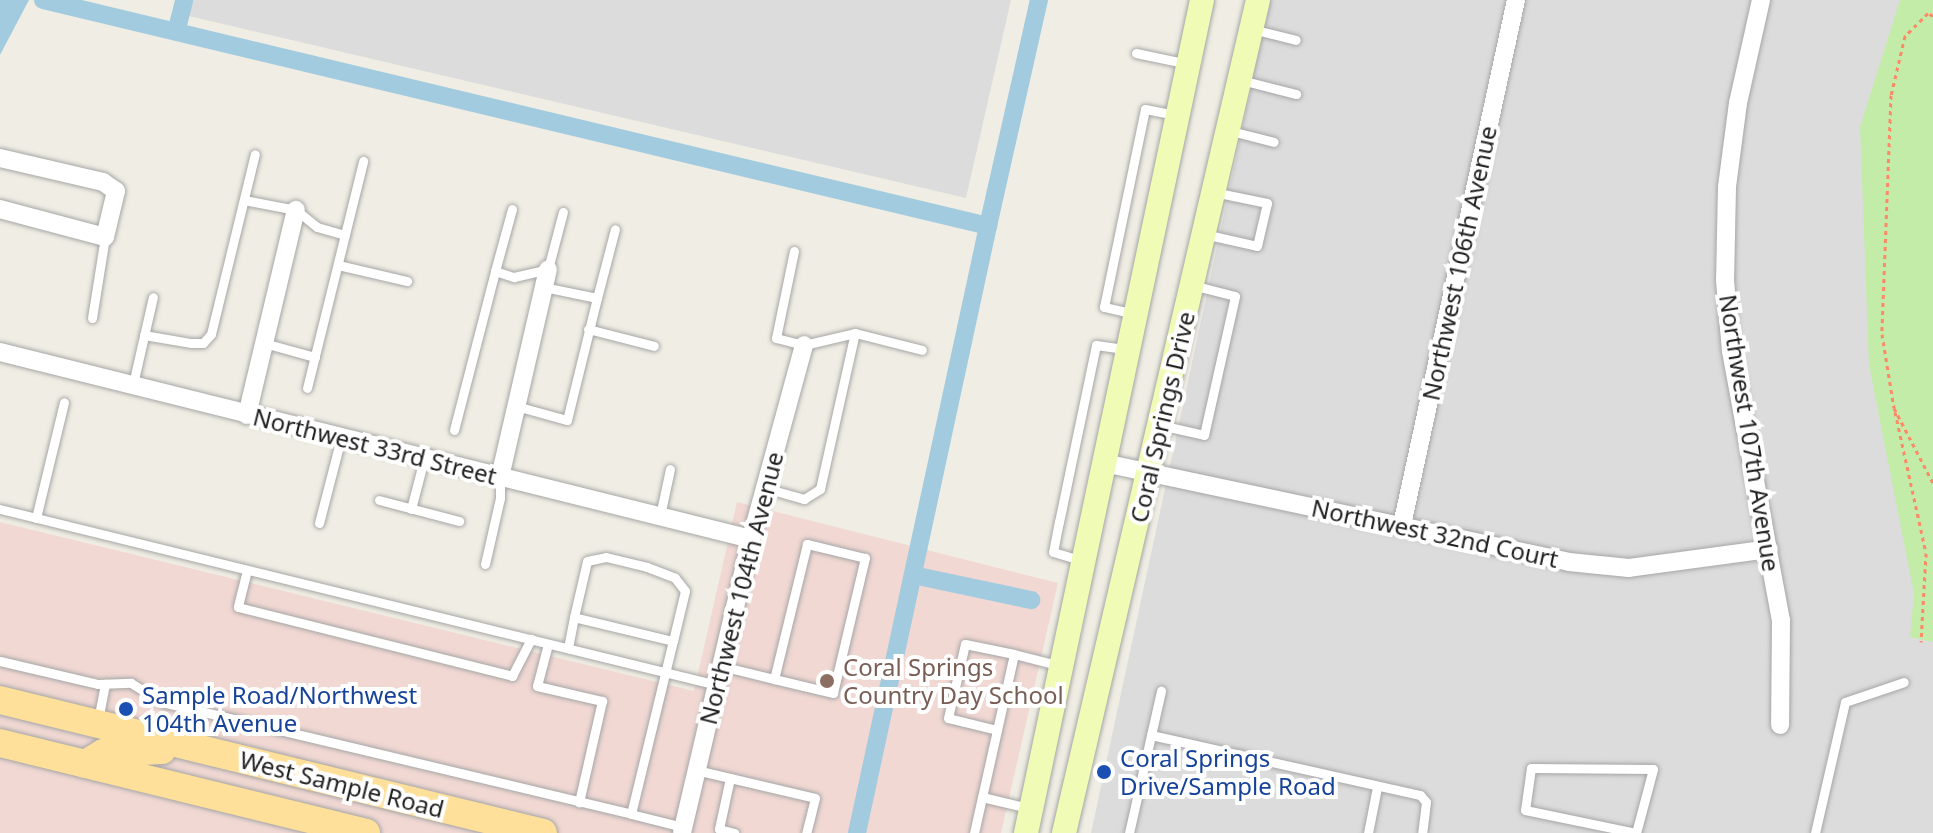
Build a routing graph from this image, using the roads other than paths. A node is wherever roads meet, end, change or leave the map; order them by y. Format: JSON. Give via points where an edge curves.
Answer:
{"nodes":[{"id":1,"x":1202,"y":0,"type":"edge"},
{"id":2,"x":1258,"y":0,"type":"edge"},
{"id":3,"x":1516,"y":0,"type":"edge"},
{"id":4,"x":1761,"y":0,"type":"edge"},
{"id":5,"x":1251,"y":29,"type":"junction"},
{"id":6,"x":1296,"y":40,"type":"dead end"},
{"id":7,"x":1136,"y":53,"type":"dead end"},
{"id":8,"x":1188,"y":64,"type":"junction"},
{"id":9,"x":1240,"y":80,"type":"junction"},
{"id":10,"x":1296,"y":94,"type":"dead end"},
{"id":11,"x":1177,"y":115,"type":"junction"},
{"id":12,"x":1228,"y":131,"type":"junction"},
{"id":13,"x":1274,"y":142,"type":"dead end"},
{"id":14,"x":255,"y":154,"type":"dead end"},
{"id":15,"x":0,"y":158,"type":"edge"},
{"id":16,"x":363,"y":161,"type":"dead end"},
{"id":17,"x":1214,"y":192,"type":"junction"},
{"id":18,"x":244,"y":200,"type":"junction"},
{"id":19,"x":0,"y":209,"type":"edge"},
{"id":20,"x":512,"y":209,"type":"dead end"},
{"id":21,"x":296,"y":210,"type":"junction"},
{"id":22,"x":563,"y":212,"type":"dead end"},
{"id":23,"x":615,"y":229,"type":"dead end"},
{"id":24,"x":1204,"y":234,"type":"junction"},
{"id":25,"x":345,"y":235,"type":"junction"},
{"id":26,"x":105,"y":237,"type":"junction"},
{"id":27,"x":794,"y":251,"type":"dead end"},
{"id":28,"x":338,"y":265,"type":"junction"},
{"id":29,"x":495,"y":271,"type":"junction"},
{"id":30,"x":546,"y":278,"type":"junction"},
{"id":31,"x":407,"y":281,"type":"dead end"},
{"id":32,"x":1192,"y":285,"type":"junction"},
{"id":33,"x":153,"y":297,"type":"dead end"},
{"id":34,"x":597,"y":298,"type":"junction"},
{"id":35,"x":1135,"y":314,"type":"junction"},
{"id":36,"x":92,"y":318,"type":"dead end"},
{"id":37,"x":588,"y":329,"type":"junction"},
{"id":38,"x":855,"y":333,"type":"junction"},
{"id":39,"x":144,"y":335,"type":"junction"},
{"id":40,"x":264,"y":343,"type":"junction"},
{"id":41,"x":804,"y":345,"type":"junction"},
{"id":42,"x":654,"y":346,"type":"dead end"},
{"id":43,"x":1128,"y":349,"type":"junction"},
{"id":44,"x":922,"y":350,"type":"dead end"},
{"id":45,"x":0,"y":352,"type":"edge"},
{"id":46,"x":315,"y":357,"type":"junction"},
{"id":47,"x":133,"y":384,"type":"junction"},
{"id":48,"x":307,"y":388,"type":"dead end"},
{"id":49,"x":64,"y":402,"type":"dead end"},
{"id":50,"x":516,"y":406,"type":"junction"},
{"id":51,"x":247,"y":415,"type":"junction"},
{"id":52,"x":1160,"y":425,"type":"junction"},
{"id":53,"x":454,"y":430,"type":"dead end"},
{"id":54,"x":341,"y":438,"type":"junction"},
{"id":55,"x":424,"y":459,"type":"junction"},
{"id":56,"x":1104,"y":463,"type":"junction"},
{"id":57,"x":670,"y":469,"type":"dead end"},
{"id":58,"x":1149,"y":473,"type":"junction"},
{"id":59,"x":500,"y":477,"type":"junction"},
{"id":60,"x":764,"y":487,"type":"junction"},
{"id":61,"x":379,"y":500,"type":"dead end"},
{"id":62,"x":0,"y":509,"type":"edge"},
{"id":63,"x":411,"y":509,"type":"junction"},
{"id":64,"x":660,"y":516,"type":"junction"},
{"id":65,"x":36,"y":518,"type":"junction"},
{"id":66,"x":459,"y":521,"type":"dead end"},
{"id":67,"x":319,"y":523,"type":"dead end"},
{"id":68,"x":1402,"y":525,"type":"junction"},
{"id":69,"x":751,"y":539,"type":"junction"},
{"id":70,"x":1769,"y":549,"type":"junction"},
{"id":71,"x":1083,"y":561,"type":"junction"},
{"id":72,"x":485,"y":564,"type":"dead end"},
{"id":73,"x":247,"y":570,"type":"junction"},
{"id":74,"x":574,"y":617,"type":"junction"},
{"id":75,"x":531,"y":639,"type":"junction"},
{"id":76,"x":673,"y":641,"type":"junction"},
{"id":77,"x":548,"y":644,"type":"junction"},
{"id":78,"x":568,"y":648,"type":"junction"},
{"id":79,"x":1014,"y":654,"type":"junction"},
{"id":80,"x":0,"y":661,"type":"edge"},
{"id":81,"x":721,"y":666,"type":"junction"},
{"id":82,"x":1061,"y":666,"type":"junction"},
{"id":83,"x":665,"y":672,"type":"junction"},
{"id":84,"x":774,"y":679,"type":"junction"},
{"id":85,"x":1904,"y":682,"type":"dead end"},
{"id":86,"x":105,"y":684,"type":"junction"},
{"id":87,"x":717,"y":685,"type":"junction"},
{"id":88,"x":1161,"y":691,"type":"dead end"},
{"id":89,"x":0,"y":700,"type":"edge"},
{"id":90,"x":97,"y":724,"type":"junction"},
{"id":91,"x":1780,"y":725,"type":"dead end"},
{"id":92,"x":997,"y":730,"type":"junction"},
{"id":93,"x":1151,"y":735,"type":"junction"},
{"id":94,"x":0,"y":741,"type":"edge"},
{"id":95,"x":199,"y":749,"type":"junction"},
{"id":96,"x":85,"y":764,"type":"junction"},
{"id":97,"x":696,"y":770,"type":"junction"},
{"id":98,"x":730,"y":778,"type":"junction"},
{"id":99,"x":1377,"y":787,"type":"junction"},
{"id":100,"x":982,"y":797,"type":"junction"},
{"id":101,"x":579,"y":802,"type":"junction"},
{"id":102,"x":1031,"y":809,"type":"junction"},
{"id":103,"x":631,"y":814,"type":"junction"},
{"id":104,"x":682,"y":830,"type":"edge"},
{"id":105,"x":366,"y":833,"type":"edge"},
{"id":106,"x":543,"y":833,"type":"edge"},
{"id":107,"x":734,"y":833,"type":"edge"},
{"id":108,"x":806,"y":833,"type":"edge"},
{"id":109,"x":974,"y":833,"type":"edge"},
{"id":110,"x":1026,"y":833,"type":"edge"},
{"id":111,"x":1064,"y":833,"type":"edge"},
{"id":112,"x":1129,"y":833,"type":"edge"},
{"id":113,"x":1368,"y":833,"type":"edge"},
{"id":114,"x":1422,"y":833,"type":"edge"},
{"id":115,"x":1636,"y":833,"type":"edge"},
{"id":116,"x":1815,"y":833,"type":"edge"}],
"edges":[{"from":1,"to":8,"type":"main road","name":"Coral Springs Drive"},
{"from":2,"to":5,"type":"main road","name":"Coral Springs Drive"},
{"from":3,"to":68,"type":"street","name":"Northwest 106th Avenue"},
{"from":4,"to":70,"type":"street","name":"Northwest 107th Avenue","via":[[1733,145],[1725,280],[1731,351]]},
{"from":5,"to":6,"type":"lane"},
{"from":5,"to":9,"type":"main road","name":"Coral Springs Drive"},
{"from":7,"to":8,"type":"lane"},
{"from":8,"to":11,"type":"main road","name":"Coral Springs Drive"},
{"from":9,"to":10,"type":"lane"},
{"from":9,"to":12,"type":"main road","name":"Coral Springs Drive"},
{"from":11,"to":35,"type":"main road","name":"Coral Springs Drive"},
{"from":11,"to":35,"type":"lane","via":[[1145,109],[1104,307]]},
{"from":12,"to":13,"type":"lane"},
{"from":12,"to":17,"type":"main road","name":"Coral Springs Drive"},
{"from":14,"to":18,"type":"lane"},
{"from":15,"to":26,"type":"street","via":[[103,182],[116,191]]},
{"from":16,"to":25,"type":"lane"},
{"from":17,"to":24,"type":"main road","name":"Coral Springs Drive"},
{"from":17,"to":24,"type":"lane","via":[[1267,203],[1264,218],[1257,246]]},
{"from":18,"to":21,"type":"lane"},
{"from":18,"to":39,"type":"lane","via":[[211,334],[203,343]]},
{"from":19,"to":26,"type":"street"},
{"from":20,"to":29,"type":"lane"},
{"from":21,"to":25,"type":"lane","via":[[317,227]]},
{"from":21,"to":40,"type":"street"},
{"from":22,"to":30,"type":"lane"},
{"from":23,"to":34,"type":"lane"},
{"from":24,"to":32,"type":"main road","name":"Coral Springs Drive"},
{"from":25,"to":28,"type":"lane"},
{"from":26,"to":36,"type":"lane"},
{"from":27,"to":41,"type":"lane","via":[[774,331],[776,338]]},
{"from":28,"to":31,"type":"lane"},
{"from":28,"to":46,"type":"lane"},
{"from":29,"to":30,"type":"lane"},
{"from":29,"to":53,"type":"lane"},
{"from":30,"to":34,"type":"lane"},
{"from":30,"to":50,"type":"street"},
{"from":32,"to":52,"type":"main road","name":"Coral Springs Drive"},
{"from":32,"to":52,"type":"lane","via":[[1235,296],[1204,435]]},
{"from":33,"to":39,"type":"lane"},
{"from":34,"to":37,"type":"lane"},
{"from":35,"to":43,"type":"main road","name":"Coral Springs Drive"},
{"from":37,"to":42,"type":"lane"},
{"from":37,"to":50,"type":"lane","via":[[567,420]]},
{"from":38,"to":41,"type":"lane"},
{"from":38,"to":44,"type":"lane"},
{"from":38,"to":60,"type":"lane","via":[[820,489],[804,499]]},
{"from":39,"to":47,"type":"lane"},
{"from":40,"to":46,"type":"lane"},
{"from":40,"to":51,"type":"street"},
{"from":41,"to":60,"type":"street","name":"Northwest 104th Avenue"},
{"from":43,"to":56,"type":"main road","name":"Coral Springs Drive"},
{"from":43,"to":71,"type":"lane","via":[[1096,345],[1053,552]]},
{"from":45,"to":47,"type":"street","name":"Northwest 33rd Street"},
{"from":46,"to":48,"type":"lane"},
{"from":47,"to":51,"type":"street","name":"Northwest 33rd Street"},
{"from":49,"to":65,"type":"lane"},
{"from":50,"to":59,"type":"street"},
{"from":51,"to":54,"type":"street","name":"Northwest 33rd Street"},
{"from":52,"to":58,"type":"main road","name":"Coral Springs Drive"},
{"from":54,"to":55,"type":"street","name":"Northwest 33rd Street"},
{"from":54,"to":67,"type":"lane"},
{"from":55,"to":59,"type":"street","name":"Northwest 33rd Street"},
{"from":55,"to":63,"type":"lane"},
{"from":56,"to":58,"type":"street","name":"Northwest 32nd Court"},
{"from":56,"to":71,"type":"main road","name":"Coral Springs Drive"},
{"from":57,"to":64,"type":"lane"},
{"from":58,"to":68,"type":"street","name":"Northwest 32nd Court"},
{"from":58,"to":111,"type":"main road","name":"Coral Springs Drive"},
{"from":59,"to":64,"type":"street","name":"Northwest 33rd Street"},
{"from":59,"to":72,"type":"lane"},
{"from":60,"to":69,"type":"street","name":"Northwest 104th Avenue"},
{"from":61,"to":63,"type":"lane"},
{"from":62,"to":65,"type":"lane"},
{"from":63,"to":66,"type":"lane"},
{"from":64,"to":69,"type":"street","name":"Northwest 33rd Street"},
{"from":65,"to":73,"type":"lane"},
{"from":68,"to":70,"type":"street","name":"Northwest 32nd Court","via":[[1569,562],[1629,568]]},
{"from":69,"to":81,"type":"street","name":"Northwest 104th Avenue"},
{"from":70,"to":91,"type":"street","name":"Northwest 107th Avenue","via":[[1785,661]]},
{"from":71,"to":82,"type":"main road","name":"Coral Springs Drive"},
{"from":73,"to":75,"type":"lane"},
{"from":73,"to":75,"type":"lane","via":[[238,607],[512,676]]},
{"from":74,"to":76,"type":"lane"},
{"from":74,"to":76,"type":"lane","via":[[587,561],[606,557],[675,578],[685,591]]},
{"from":74,"to":78,"type":"lane"},
{"from":75,"to":77,"type":"lane"},
{"from":76,"to":83,"type":"lane"},
{"from":77,"to":78,"type":"lane"},
{"from":77,"to":101,"type":"lane","via":[[537,686],[602,701]]},
{"from":78,"to":83,"type":"lane"},
{"from":79,"to":82,"type":"lane"},
{"from":79,"to":92,"type":"lane"},
{"from":79,"to":92,"type":"lane","via":[[965,644],[961,659],[948,718]]},
{"from":80,"to":86,"type":"lane"},
{"from":81,"to":84,"type":"lane"},
{"from":81,"to":87,"type":"street","name":"Northwest 104th Avenue"},
{"from":82,"to":102,"type":"main road","name":"Coral Springs Drive"},
{"from":83,"to":87,"type":"lane"},
{"from":83,"to":103,"type":"lane"},
{"from":84,"to":84,"type":"lane","via":[[833,693],[865,558],[807,544]]},
{"from":85,"to":116,"type":"lane","via":[[1845,702]]},
{"from":86,"to":90,"type":"lane"},
{"from":86,"to":101,"type":"lane","via":[[131,683],[162,702]]},
{"from":87,"to":97,"type":"street","name":"Northwest 104th Avenue"},
{"from":88,"to":93,"type":"lane"},
{"from":89,"to":90,"type":"main road","name":"West Sample Road"},
{"from":90,"to":94,"type":"main road","via":[[70,745]]},
{"from":90,"to":95,"type":"main road","name":"West Sample Road"},
{"from":92,"to":100,"type":"lane"},
{"from":93,"to":99,"type":"lane"},
{"from":93,"to":112,"type":"lane"},
{"from":94,"to":96,"type":"main road","name":"West Sample Road"},
{"from":95,"to":96,"type":"main road","via":[[117,751]]},
{"from":95,"to":106,"type":"main road","name":"West Sample Road"},
{"from":96,"to":105,"type":"main road","name":"West Sample Road"},
{"from":97,"to":98,"type":"lane"},
{"from":97,"to":104,"type":"street","name":"Northwest 104th Avenue"},
{"from":98,"to":107,"type":"lane","via":[[719,829]]},
{"from":98,"to":108,"type":"lane","via":[[815,798]]},
{"from":99,"to":113,"type":"lane"},
{"from":99,"to":114,"type":"lane","via":[[1420,795],[1426,802]]},
{"from":100,"to":102,"type":"lane"},
{"from":100,"to":109,"type":"lane"},
{"from":101,"to":103,"type":"lane"},
{"from":102,"to":110,"type":"main road","name":"Coral Springs Drive"},
{"from":103,"to":104,"type":"lane"},
{"from":115,"to":115,"type":"lane","via":[[1525,810],[1531,768],[1653,769]]}]}
